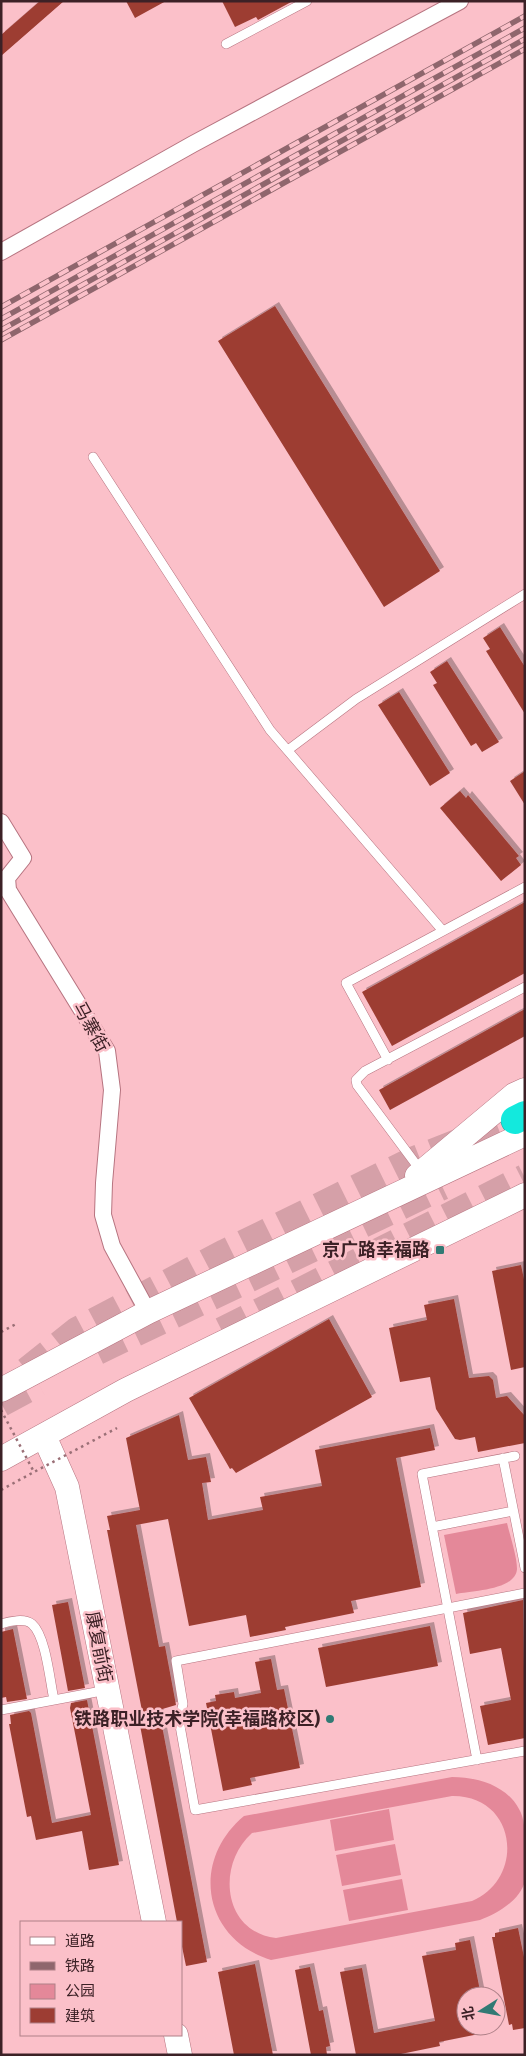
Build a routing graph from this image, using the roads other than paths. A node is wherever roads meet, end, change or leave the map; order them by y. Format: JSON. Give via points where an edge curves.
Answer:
{"nodes":[{"id":1,"x":307,"y":1,"type":"edge"},
{"id":2,"x":460,"y":1,"type":"edge"},
{"id":3,"x":226,"y":44,"type":"dead end"},
{"id":4,"x":1,"y":252,"type":"edge"},
{"id":5,"x":93,"y":458,"type":"dead end"},
{"id":6,"x":525,"y":594,"type":"edge"},
{"id":7,"x":288,"y":750,"type":"junction"},
{"id":8,"x":1,"y":822,"type":"edge"},
{"id":9,"x":525,"y":887,"type":"edge"},
{"id":10,"x":443,"y":931,"type":"junction"},
{"id":11,"x":525,"y":987,"type":"edge"},
{"id":12,"x":388,"y":1060,"type":"junction"},
{"id":13,"x":525,"y":1090,"type":"edge"},
{"id":14,"x":522,"y":1123,"type":"edge"},
{"id":15,"x":422,"y":1171,"type":"junction"},
{"id":16,"x":525,"y":1195,"type":"edge"},
{"id":17,"x":394,"y":1196,"type":"junction"},
{"id":18,"x":148,"y":1312,"type":"junction"},
{"id":19,"x":1,"y":1390,"type":"edge"},
{"id":20,"x":44,"y":1436,"type":"junction"},
{"id":21,"x":515,"y":1456,"type":"dead end"},
{"id":22,"x":503,"y":1458,"type":"junction"},
{"id":23,"x":1,"y":1459,"type":"edge"},
{"id":24,"x":514,"y":1511,"type":"junction"},
{"id":25,"x":432,"y":1527,"type":"junction"},
{"id":26,"x":525,"y":1568,"type":"edge"},
{"id":27,"x":525,"y":1593,"type":"edge"},
{"id":28,"x":448,"y":1608,"type":"junction"},
{"id":29,"x":1,"y":1624,"type":"edge"},
{"id":30,"x":108,"y":1690,"type":"junction"},
{"id":31,"x":54,"y":1700,"type":"junction"},
{"id":32,"x":1,"y":1710,"type":"edge"},
{"id":33,"x":525,"y":1751,"type":"edge"},
{"id":34,"x":476,"y":1760,"type":"junction"},
{"id":35,"x":154,"y":1921,"type":"edge"},
{"id":36,"x":176,"y":2036,"type":"edge"},
{"id":37,"x":180,"y":2055,"type":"edge"}],
"edges":[{"from":1,"to":3,"type":"lane"},
{"from":2,"to":4,"type":"street","via":[[193,144]]},
{"from":5,"to":7,"type":"lane","via":[[270,730]]},
{"from":6,"to":7,"type":"lane","via":[[356,699]]},
{"from":7,"to":10,"type":"lane"},
{"from":8,"to":18,"type":"street","name":"马寨街","via":[[23,858],[7,878],[8,890],[107,1051],[112,1090],[103,1215],[112,1246]]},
{"from":9,"to":10,"type":"lane"},
{"from":10,"to":12,"type":"lane","via":[[346,983]]},
{"from":11,"to":12,"type":"lane"},
{"from":12,"to":15,"type":"lane","via":[[356,1080]]},
{"from":13,"to":15,"type":"main road","via":[[514,1095]]},
{"from":14,"to":17,"type":"main road"},
{"from":15,"to":17,"type":"main road"},
{"from":16,"to":20,"type":"main road","via":[[126,1390]]},
{"from":17,"to":18,"type":"main road"},
{"from":18,"to":19,"type":"main road"},
{"from":20,"to":23,"type":"main road"},
{"from":20,"to":30,"type":"main road","name":"康复前街","via":[[67,1487]]},
{"from":21,"to":22,"type":"lane"},
{"from":22,"to":24,"type":"lane"},
{"from":22,"to":25,"type":"lane","via":[[422,1474]]},
{"from":24,"to":25,"type":"lane"},
{"from":24,"to":26,"type":"lane"},
{"from":25,"to":28,"type":"lane"},
{"from":27,"to":28,"type":"lane"},
{"from":28,"to":34,"type":"lane"},
{"from":28,"to":34,"type":"lane","via":[[176,1661],[183,1704],[179,1720],[195,1810]]},
{"from":29,"to":31,"type":"lane","via":[[23,1621],[31,1623],[37,1630]]},
{"from":30,"to":31,"type":"lane"},
{"from":30,"to":35,"type":"main road","name":"康复前街"},
{"from":31,"to":32,"type":"lane"},
{"from":33,"to":34,"type":"lane"},
{"from":36,"to":37,"type":"main road"}]}
